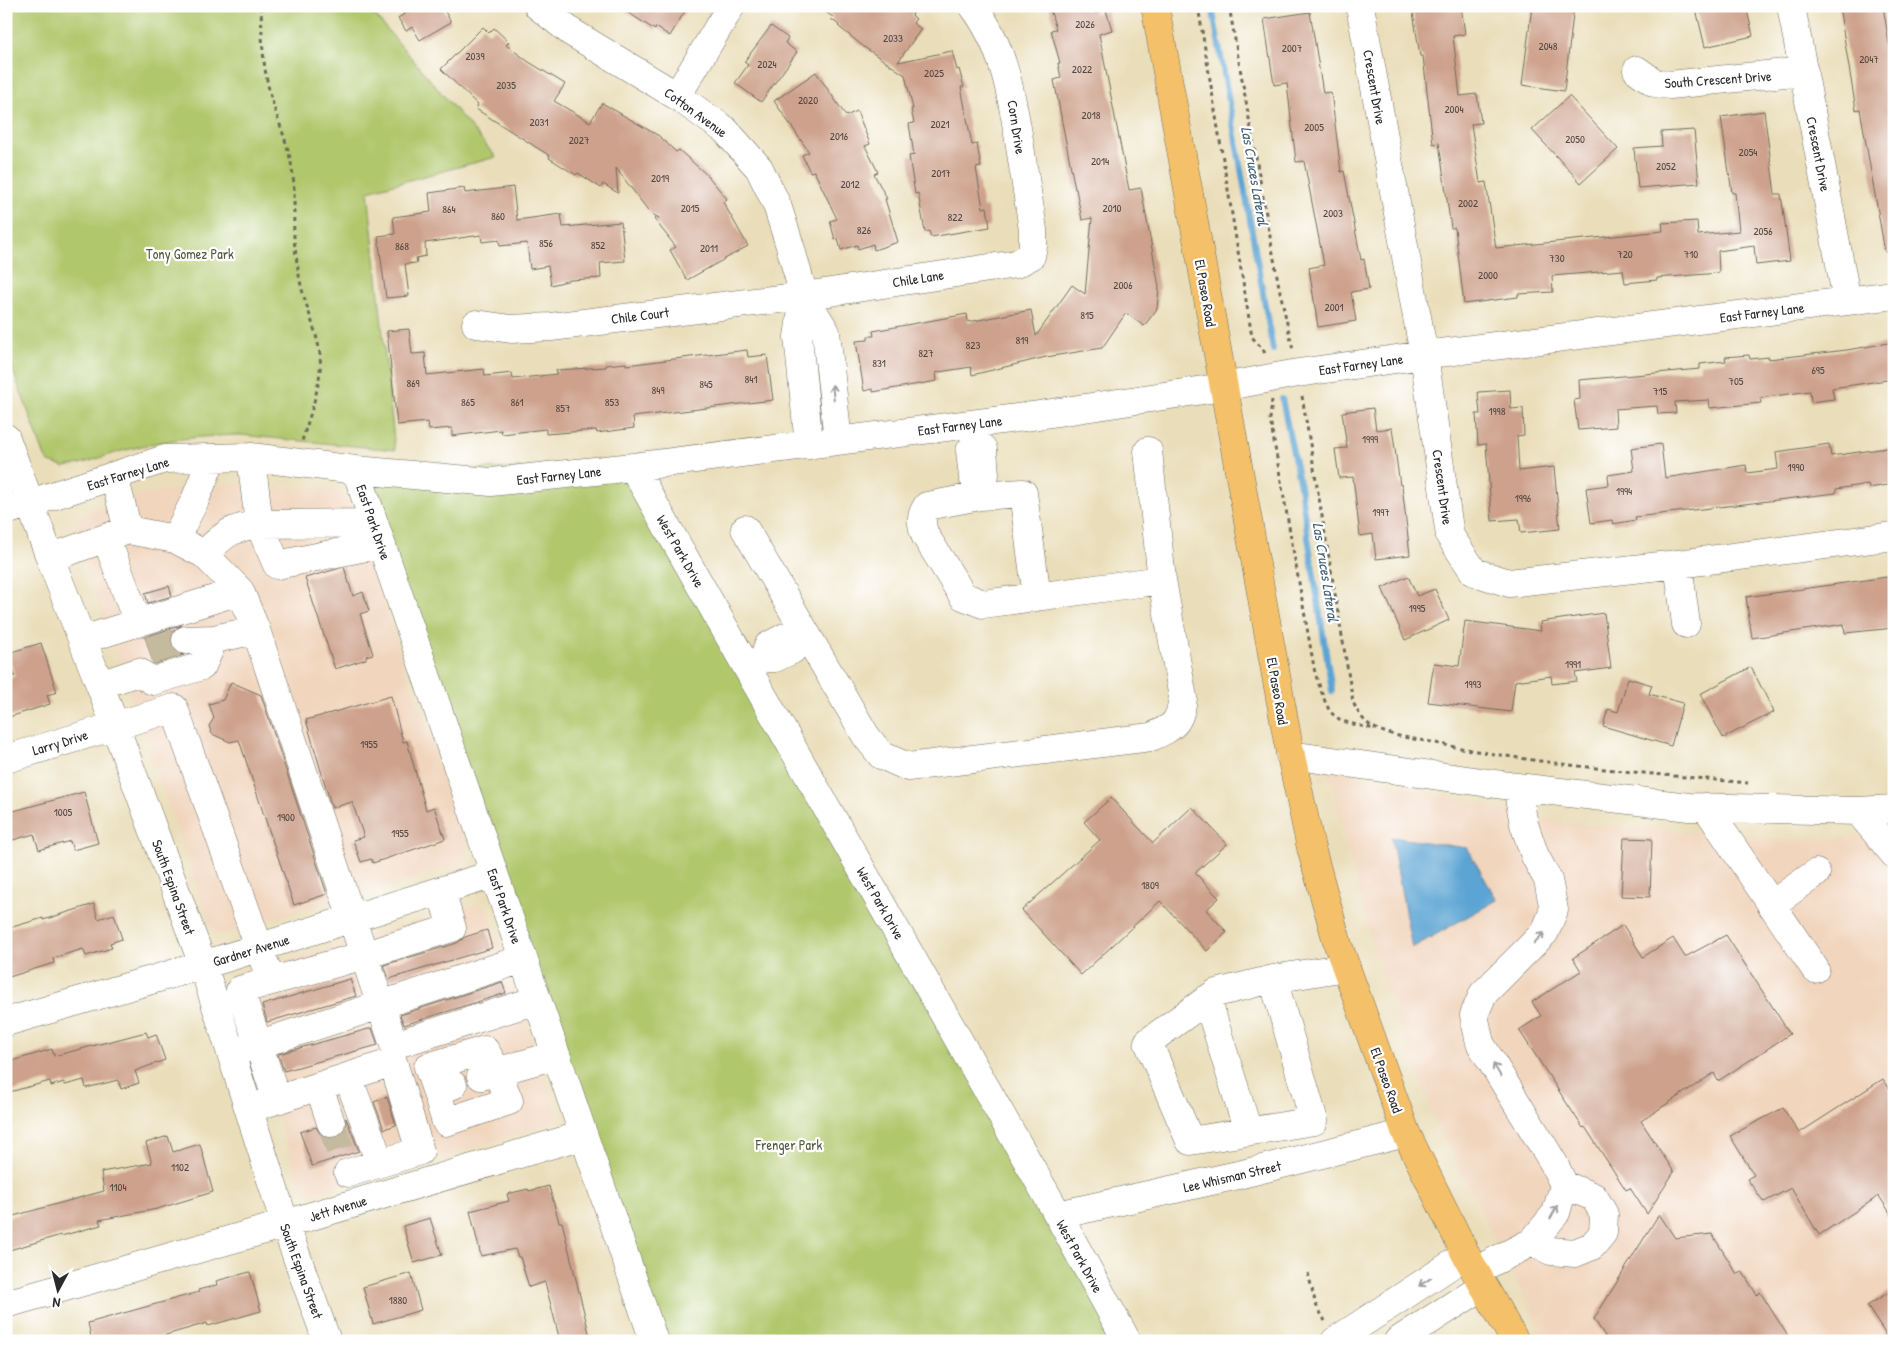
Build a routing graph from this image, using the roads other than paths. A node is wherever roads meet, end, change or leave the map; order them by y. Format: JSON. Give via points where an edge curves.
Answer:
{"nodes":[{"id":1,"x":538,"y":6,"type":"edge"},
{"id":2,"x":731,"y":6,"type":"edge"},
{"id":3,"x":973,"y":6,"type":"edge"},
{"id":4,"x":1155,"y":6,"type":"edge"},
{"id":5,"x":1360,"y":6,"type":"edge"},
{"id":6,"x":1791,"y":6,"type":"edge"},
{"id":7,"x":1637,"y":70,"type":"dead end"},
{"id":8,"x":1804,"y":71,"type":"junction"},
{"id":9,"x":677,"y":96,"type":"junction"},
{"id":10,"x":1031,"y":256,"type":"joint"},
{"id":11,"x":1894,"y":295,"type":"edge"},
{"id":12,"x":804,"y":296,"type":"junction"},
{"id":13,"x":1847,"y":301,"type":"junction"},
{"id":14,"x":476,"y":324,"type":"dead end"},
{"id":15,"x":1424,"y":355,"type":"junction"},
{"id":16,"x":1223,"y":388,"type":"junction"},
{"id":17,"x":974,"y":433,"type":"junction"},
{"id":18,"x":6,"y":438,"type":"edge"},
{"id":19,"x":838,"y":441,"type":"junction"},
{"id":20,"x":809,"y":445,"type":"junction"},
{"id":21,"x":1148,"y":451,"type":"dead end"},
{"id":22,"x":212,"y":458,"type":"junction"},
{"id":23,"x":251,"y":458,"type":"junction"},
{"id":24,"x":633,"y":467,"type":"junction"},
{"id":25,"x":356,"y":470,"type":"junction"},
{"id":26,"x":114,"y":476,"type":"junction"},
{"id":27,"x":979,"y":489,"type":"junction"},
{"id":28,"x":18,"y":508,"type":"edge"},
{"id":29,"x":259,"y":524,"type":"junction"},
{"id":30,"x":320,"y":524,"type":"junction"},
{"id":31,"x":745,"y":529,"type":"dead end"},
{"id":32,"x":117,"y":534,"type":"junction"},
{"id":33,"x":377,"y":534,"type":"junction"},
{"id":34,"x":1894,"y":536,"type":"edge"},
{"id":35,"x":174,"y":540,"type":"junction"},
{"id":36,"x":204,"y":554,"type":"junction"},
{"id":37,"x":326,"y":555,"type":"junction"},
{"id":38,"x":50,"y":558,"type":"junction"},
{"id":39,"x":1678,"y":564,"type":"junction"},
{"id":40,"x":1162,"y":580,"type":"junction"},
{"id":41,"x":240,"y":591,"type":"junction"},
{"id":42,"x":1037,"y":597,"type":"junction"},
{"id":43,"x":138,"y":623,"type":"junction"},
{"id":44,"x":1686,"y":624,"type":"dead end"},
{"id":45,"x":256,"y":630,"type":"junction"},
{"id":46,"x":801,"y":638,"type":"junction"},
{"id":47,"x":82,"y":640,"type":"junction"},
{"id":48,"x":186,"y":640,"type":"tunnel mouth"},
{"id":49,"x":214,"y":640,"type":"junction"},
{"id":50,"x":756,"y":663,"type":"junction"},
{"id":51,"x":100,"y":685,"type":"junction"},
{"id":52,"x":114,"y":725,"type":"junction"},
{"id":53,"x":1290,"y":756,"type":"junction"},
{"id":54,"x":6,"y":759,"type":"edge"},
{"id":55,"x":1517,"y":787,"type":"junction"},
{"id":56,"x":1706,"y":807,"type":"junction"},
{"id":57,"x":1894,"y":809,"type":"edge"},
{"id":58,"x":1858,"y":811,"type":"junction"},
{"id":59,"x":1894,"y":854,"type":"edge"},
{"id":60,"x":494,"y":874,"type":"junction"},
{"id":61,"x":1816,"y":874,"type":"dead end"},
{"id":62,"x":440,"y":890,"type":"junction"},
{"id":63,"x":400,"y":904,"type":"junction"},
{"id":64,"x":1772,"y":904,"type":"junction"},
{"id":65,"x":353,"y":918,"type":"junction"},
{"id":66,"x":412,"y":940,"type":"junction"},
{"id":67,"x":259,"y":948,"type":"junction"},
{"id":68,"x":365,"y":955,"type":"junction"},
{"id":69,"x":523,"y":959,"type":"junction"},
{"id":70,"x":203,"y":965,"type":"junction"},
{"id":71,"x":1346,"y":967,"type":"junction"},
{"id":72,"x":1815,"y":969,"type":"dead end"},
{"id":73,"x":1273,"y":979,"type":"junction"},
{"id":74,"x":271,"y":982,"type":"junction"},
{"id":75,"x":1207,"y":999,"type":"junction"},
{"id":76,"x":537,"y":1000,"type":"junction"},
{"id":77,"x":381,"y":1006,"type":"junction"},
{"id":78,"x":6,"y":1022,"type":"edge"},
{"id":79,"x":258,"y":1044,"type":"junction"},
{"id":80,"x":231,"y":1054,"type":"junction"},
{"id":81,"x":394,"y":1054,"type":"junction"},
{"id":82,"x":556,"y":1055,"type":"junction"},
{"id":83,"x":489,"y":1074,"type":"junction"},
{"id":84,"x":348,"y":1077,"type":"junction"},
{"id":85,"x":319,"y":1086,"type":"junction"},
{"id":86,"x":277,"y":1100,"type":"junction"},
{"id":87,"x":249,"y":1109,"type":"junction"},
{"id":88,"x":331,"y":1123,"type":"tunnel mouth"},
{"id":89,"x":1406,"y":1132,"type":"junction"},
{"id":90,"x":1240,"y":1133,"type":"junction"},
{"id":91,"x":583,"y":1135,"type":"junction"},
{"id":92,"x":380,"y":1163,"type":"junction"},
{"id":93,"x":1238,"y":1175,"type":"junction"},
{"id":94,"x":1564,"y":1185,"type":"junction"},
{"id":95,"x":357,"y":1202,"type":"junction"},
{"id":96,"x":1058,"y":1215,"type":"junction"},
{"id":97,"x":285,"y":1224,"type":"junction"},
{"id":98,"x":1532,"y":1242,"type":"junction"},
{"id":99,"x":1475,"y":1271,"type":"junction"},
{"id":100,"x":6,"y":1304,"type":"edge"},
{"id":101,"x":1336,"y":1340,"type":"edge"},
{"id":102,"x":327,"y":1341,"type":"edge"},
{"id":103,"x":654,"y":1341,"type":"edge"},
{"id":104,"x":1126,"y":1341,"type":"edge"},
{"id":105,"x":1398,"y":1341,"type":"edge"},
{"id":106,"x":1515,"y":1341,"type":"edge"}],
"edges":[{"from":1,"to":9,"type":"street","name":"Cotton Avenue","via":[[571,32]]},
{"from":2,"to":9,"type":"street"},
{"from":3,"to":10,"type":"street","name":"Corn Drive","via":[[984,20],[1000,54],[1012,95],[1033,230]]},
{"from":4,"to":16,"type":"main road","name":"El Paseo Road"},
{"from":5,"to":15,"type":"street","name":"Crescent Drive"},
{"from":6,"to":8,"type":"street","name":"Crescent Drive"},
{"from":7,"to":8,"type":"street","name":"South Crescent Drive","via":[[1655,83],[1670,85]]},
{"from":8,"to":13,"type":"street","name":"Crescent Drive"},
{"from":9,"to":12,"type":"street","name":"Cotton Avenue","via":[[725,130],[759,168],[777,205]]},
{"from":10,"to":12,"type":"street","name":"Chile Lane","via":[[1016,264]]},
{"from":11,"to":13,"type":"street","name":"East Farney Lane"},
{"from":12,"to":14,"type":"street","name":"Chile Court","via":[[551,327],[511,329]]},
{"from":19,"to":12,"type":"street","name":"Cotton Avenue","one_way":true,"via":[[826,332]]},
{"from":12,"to":20,"type":"street","name":"Cotton Avenue","via":[[798,337]]},
{"from":13,"to":15,"type":"street","name":"East Farney Lane"},
{"from":15,"to":16,"type":"street","name":"East Farney Lane","via":[[1298,373]]},
{"from":15,"to":39,"type":"street","name":"Crescent Drive","via":[[1450,536],[1474,572],[1509,582]]},
{"from":16,"to":17,"type":"street","name":"East Farney Lane"},
{"from":16,"to":53,"type":"main road","name":"El Paseo Road"},
{"from":17,"to":19,"type":"street","name":"East Farney Lane"},
{"from":17,"to":27,"type":"street","via":[[970,451],[973,478]]},
{"from":18,"to":28,"type":"street","name":"South Espina Street"},
{"from":19,"to":20,"type":"street","name":"East Farney Lane"},
{"from":20,"to":24,"type":"street","name":"East Farney Lane"},
{"from":21,"to":40,"type":"street"},
{"from":22,"to":23,"type":"street","name":"East Farney Lane"},
{"from":22,"to":26,"type":"street","name":"East Farney Lane","via":[[165,459]]},
{"from":22,"to":35,"type":"street"},
{"from":23,"to":25,"type":"street","name":"East Farney Lane"},
{"from":23,"to":29,"type":"street"},
{"from":24,"to":25,"type":"street","name":"East Farney Lane","via":[[491,482]]},
{"from":24,"to":50,"type":"street","name":"West Park Drive"},
{"from":25,"to":33,"type":"street","name":"East Park Drive"},
{"from":26,"to":28,"type":"street","name":"East Farney Lane"},
{"from":26,"to":32,"type":"street"},
{"from":27,"to":42,"type":"street","via":[[1023,493]]},
{"from":27,"to":42,"type":"street","via":[[927,506],[922,513],[925,535],[963,596],[983,604]]},
{"from":28,"to":38,"type":"street","name":"South Espina Street"},
{"from":29,"to":30,"type":"street"},
{"from":29,"to":36,"type":"street","via":[[236,528],[222,536]]},
{"from":29,"to":37,"type":"street","via":[[277,565]]},
{"from":30,"to":33,"type":"street"},
{"from":30,"to":37,"type":"street"},
{"from":31,"to":46,"type":"street"},
{"from":32,"to":35,"type":"street"},
{"from":32,"to":38,"type":"street"},
{"from":32,"to":43,"type":"street"},
{"from":33,"to":37,"type":"street"},
{"from":33,"to":60,"type":"street","name":"East Park Drive"},
{"from":34,"to":39,"type":"street","name":"Crescent Drive"},
{"from":35,"to":36,"type":"street"},
{"from":36,"to":41,"type":"street"},
{"from":38,"to":47,"type":"street","name":"South Espina Street"},
{"from":39,"to":44,"type":"street"},
{"from":40,"to":42,"type":"street"},
{"from":40,"to":46,"type":"street","via":[[1183,698],[1180,717],[1170,729],[1151,737],[908,767],[881,755]]},
{"from":41,"to":43,"type":"street"},
{"from":41,"to":45,"type":"street"},
{"from":43,"to":47,"type":"street"},
{"from":45,"to":49,"type":"street"},
{"from":45,"to":65,"type":"street"},
{"from":46,"to":50,"type":"street","via":[[792,650]]},
{"from":47,"to":51,"type":"street","name":"South Espina Street"},
{"from":48,"to":49,"type":"street"},
{"from":49,"to":51,"type":"street","via":[[202,666],[153,681],[144,662]]},
{"from":50,"to":96,"type":"street","name":"West Park Drive"},
{"from":51,"to":52,"type":"street","name":"South Espina Street"},
{"from":52,"to":54,"type":"street","name":"Larry Drive"},
{"from":52,"to":67,"type":"street","name":"Larry Drive","via":[[174,708]]},
{"from":52,"to":70,"type":"street","name":"South Espina Street"},
{"from":53,"to":55,"type":"street"},
{"from":53,"to":71,"type":"main road","name":"El Paseo Road","via":[[1311,848]]},
{"from":55,"to":56,"type":"street"},
{"from":94,"to":55,"type":"street","one_way":true,"via":[[1480,1043],[1474,1015],[1483,994],[1545,932],[1554,910],[1548,880],[1524,824]]},
{"from":56,"to":58,"type":"street"},
{"from":56,"to":64,"type":"street"},
{"from":57,"to":58,"type":"street"},
{"from":58,"to":59,"type":"street"},
{"from":60,"to":62,"type":"street","name":"Gardner Avenue"},
{"from":60,"to":69,"type":"street","name":"East Park Drive"},
{"from":61,"to":64,"type":"street"},
{"from":62,"to":63,"type":"street","name":"Gardner Avenue"},
{"from":62,"to":66,"type":"street","via":[[452,928]]},
{"from":63,"to":65,"type":"street","name":"Gardner Avenue"},
{"from":63,"to":66,"type":"street"},
{"from":64,"to":72,"type":"street"},
{"from":65,"to":67,"type":"street","name":"Gardner Avenue"},
{"from":65,"to":68,"type":"street"},
{"from":66,"to":68,"type":"street"},
{"from":67,"to":70,"type":"street","name":"Gardner Avenue"},
{"from":67,"to":74,"type":"street"},
{"from":68,"to":74,"type":"street"},
{"from":68,"to":77,"type":"street"},
{"from":69,"to":76,"type":"street","name":"East Park Drive"},
{"from":69,"to":77,"type":"street"},
{"from":70,"to":78,"type":"street","name":"Gardner Avenue"},
{"from":70,"to":80,"type":"street","name":"South Espina Street"},
{"from":71,"to":73,"type":"street"},
{"from":71,"to":89,"type":"main road","name":"El Paseo Road"},
{"from":73,"to":75,"type":"street","via":[[1216,993]]},
{"from":73,"to":90,"type":"street","via":[[1314,1121]]},
{"from":74,"to":79,"type":"street","via":[[240,990]]},
{"from":75,"to":90,"type":"street"},
{"from":75,"to":90,"type":"street","via":[[1148,1042],[1190,1141]]},
{"from":76,"to":81,"type":"street"},
{"from":76,"to":82,"type":"street","name":"East Park Drive"},
{"from":77,"to":79,"type":"street"},
{"from":77,"to":81,"type":"street"},
{"from":79,"to":80,"type":"street"},
{"from":79,"to":86,"type":"street"},
{"from":80,"to":87,"type":"street","name":"South Espina Street"},
{"from":81,"to":84,"type":"street"},
{"from":81,"to":92,"type":"street","via":[[420,1151]]},
{"from":82,"to":83,"type":"street"},
{"from":82,"to":91,"type":"street","name":"East Park Drive"},
{"from":83,"to":83,"type":"street","via":[[509,1102],[446,1122],[444,1087],[428,1067],[485,1050]]},
{"from":84,"to":85,"type":"street"},
{"from":84,"to":92,"type":"street"},
{"from":85,"to":86,"type":"street"},
{"from":85,"to":88,"type":"street"},
{"from":86,"to":87,"type":"street"},
{"from":87,"to":97,"type":"street","name":"South Espina Street"},
{"from":89,"to":93,"type":"street","name":"Lee Whisman Street"},
{"from":89,"to":99,"type":"main road","name":"El Paseo Road"},
{"from":90,"to":93,"type":"street"},
{"from":91,"to":95,"type":"street","name":"Jett Avenue"},
{"from":91,"to":103,"type":"street","name":"East Park Drive"},
{"from":92,"to":95,"type":"street","via":[[345,1165]]},
{"from":93,"to":96,"type":"street","name":"Lee Whisman Street"},
{"from":98,"to":94,"type":"street","one_way":true,"via":[[1556,1213]]},
{"from":94,"to":98,"type":"street","via":[[1594,1197],[1604,1214],[1603,1233],[1592,1246],[1575,1253],[1551,1251]]},
{"from":95,"to":97,"type":"street","name":"Jett Avenue"},
{"from":96,"to":104,"type":"street","name":"West Park Drive"},
{"from":97,"to":100,"type":"street","name":"Jett Avenue"},
{"from":97,"to":102,"type":"street","name":"South Espina Street"},
{"from":98,"to":99,"type":"street"},
{"from":99,"to":101,"type":"street","one_way":true},
{"from":99,"to":105,"type":"street"},
{"from":99,"to":106,"type":"main road","name":"El Paseo Road"}]}
